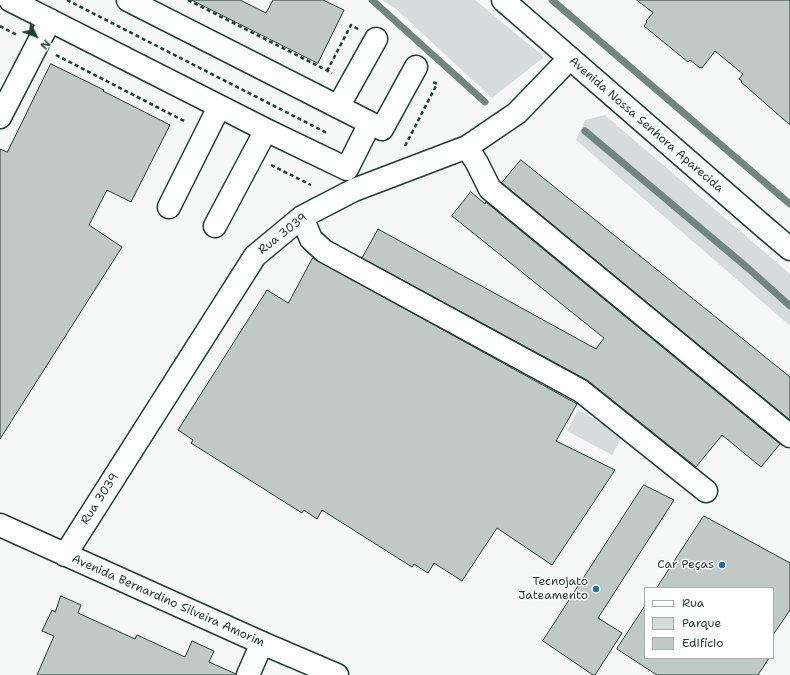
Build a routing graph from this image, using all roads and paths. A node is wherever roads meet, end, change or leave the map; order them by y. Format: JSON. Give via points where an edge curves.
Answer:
{"nodes":[{"id":1,"x":10,"y":0,"type":"edge"},
{"id":2,"x":128,"y":0,"type":"edge"},
{"id":3,"x":188,"y":0,"type":"edge"},
{"id":4,"x":503,"y":0,"type":"edge"},
{"id":5,"x":50,"y":20,"type":"junction"},
{"id":6,"x":0,"y":26,"type":"edge"},
{"id":7,"x":376,"y":39,"type":"dead end"},
{"id":8,"x":37,"y":45,"type":"junction"},
{"id":9,"x":570,"y":58,"type":"junction"},
{"id":10,"x":416,"y":67,"type":"dead end"},
{"id":11,"x":351,"y":83,"type":"junction"},
{"id":12,"x":219,"y":106,"type":"junction"},
{"id":13,"x":338,"y":107,"type":"junction"},
{"id":14,"x":0,"y":117,"type":"edge"},
{"id":15,"x":370,"y":123,"type":"junction"},
{"id":16,"x":266,"y":130,"type":"junction"},
{"id":17,"x":206,"y":133,"type":"junction"},
{"id":18,"x":467,"y":147,"type":"junction"},
{"id":19,"x":252,"y":156,"type":"junction"},
{"id":20,"x":311,"y":185,"type":"dead end"},
{"id":21,"x":169,"y":207,"type":"dead end"},
{"id":22,"x":302,"y":217,"type":"junction"},
{"id":23,"x":215,"y":226,"type":"dead end"},
{"id":24,"x":790,"y":249,"type":"edge"},
{"id":25,"x":790,"y":436,"type":"edge"},
{"id":26,"x":706,"y":490,"type":"dead end"},
{"id":27,"x":0,"y":526,"type":"edge"},
{"id":28,"x":65,"y":555,"type":"junction"},
{"id":29,"x":262,"y":643,"type":"junction"},
{"id":30,"x":248,"y":675,"type":"edge"},
{"id":31,"x":337,"y":675,"type":"edge"}],
"edges":[{"from":1,"to":5,"type":"street"},
{"from":2,"to":13,"type":"street"},
{"from":3,"to":11,"type":"path"},
{"from":4,"to":9,"type":"street","name":"Avenida Nossa Senhora Aparecida"},
{"from":5,"to":8,"type":"street"},
{"from":5,"to":12,"type":"street"},
{"from":6,"to":8,"type":"path"},
{"from":7,"to":11,"type":"street"},
{"from":8,"to":14,"type":"street"},
{"from":8,"to":17,"type":"path"},
{"from":9,"to":18,"type":"street","name":"Rua 3039","via":[[517,113]]},
{"from":9,"to":24,"type":"street","name":"Avenida Nossa Senhora Aparecida"},
{"from":10,"to":15,"type":"street","via":[[382,129]]},
{"from":11,"to":13,"type":"street"},
{"from":12,"to":16,"type":"street"},
{"from":12,"to":17,"type":"street"},
{"from":13,"to":15,"type":"street"},
{"from":15,"to":16,"type":"street","via":[[347,169]]},
{"from":16,"to":19,"type":"street"},
{"from":17,"to":21,"type":"street"},
{"from":18,"to":22,"type":"street","name":"Rua 3039","via":[[354,190]]},
{"from":18,"to":25,"type":"street","via":[[490,189]]},
{"from":19,"to":20,"type":"path"},
{"from":19,"to":23,"type":"street"},
{"from":22,"to":26,"type":"street","via":[[311,239],[324,251],[581,392]]},
{"from":22,"to":28,"type":"street","name":"Rua 3039","via":[[255,256]]},
{"from":27,"to":28,"type":"street","name":"Avenida Bernardino Silveira Amorim"},
{"from":28,"to":29,"type":"street","name":"Avenida Bernardino Silveira Amorim"},
{"from":29,"to":30,"type":"street"},
{"from":29,"to":31,"type":"street","name":"Avenida Bernardino Silveira Amorim"}]}
